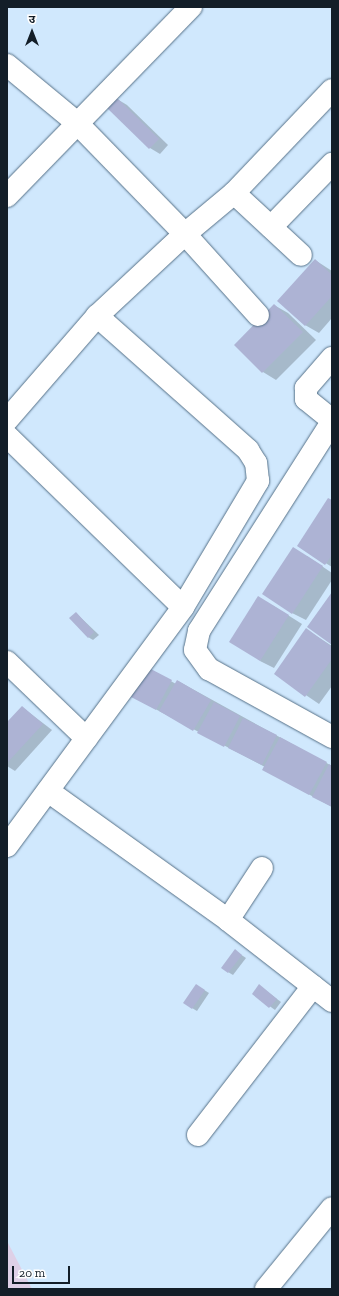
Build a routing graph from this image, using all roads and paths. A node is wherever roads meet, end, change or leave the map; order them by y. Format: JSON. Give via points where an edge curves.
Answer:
{"nodes":[{"id":1,"x":182,"y":10,"type":"edge"},
{"id":2,"x":7,"y":65,"type":"edge"},
{"id":3,"x":332,"y":90,"type":"edge"},
{"id":4,"x":77,"y":123,"type":"junction"},
{"id":5,"x":332,"y":164,"type":"edge"},
{"id":6,"x":234,"y":193,"type":"junction"},
{"id":7,"x":7,"y":196,"type":"edge"},
{"id":8,"x":271,"y":227,"type":"junction"},
{"id":9,"x":185,"y":234,"type":"junction"},
{"id":10,"x":301,"y":255,"type":"dead end"},
{"id":11,"x":258,"y":315,"type":"dead end"},
{"id":12,"x":97,"y":316,"type":"junction"},
{"id":13,"x":332,"y":358,"type":"edge"},
{"id":14,"x":7,"y":420,"type":"edge"},
{"id":15,"x":332,"y":421,"type":"edge"},
{"id":16,"x":7,"y":436,"type":"edge"},
{"id":17,"x":183,"y":607,"type":"junction"},
{"id":18,"x":7,"y":662,"type":"edge"},
{"id":19,"x":332,"y":736,"type":"edge"},
{"id":20,"x":86,"y":738,"type":"junction"},
{"id":21,"x":48,"y":791,"type":"junction"},
{"id":22,"x":7,"y":846,"type":"edge"},
{"id":23,"x":262,"y":868,"type":"dead end"},
{"id":24,"x":228,"y":920,"type":"junction"},
{"id":25,"x":313,"y":986,"type":"junction"},
{"id":26,"x":332,"y":1001,"type":"edge"},
{"id":27,"x":198,"y":1135,"type":"dead end"},
{"id":28,"x":332,"y":1208,"type":"edge"},
{"id":29,"x":266,"y":1289,"type":"edge"}],
"edges":[{"from":1,"to":4,"type":"street"},
{"from":2,"to":4,"type":"street"},
{"from":3,"to":6,"type":"street"},
{"from":4,"to":7,"type":"street"},
{"from":4,"to":9,"type":"street"},
{"from":5,"to":8,"type":"street"},
{"from":6,"to":8,"type":"street"},
{"from":6,"to":9,"type":"street"},
{"from":8,"to":10,"type":"street"},
{"from":9,"to":11,"type":"street"},
{"from":9,"to":12,"type":"street"},
{"from":12,"to":14,"type":"street"},
{"from":12,"to":17,"type":"street","via":[[248,450],[256,463],[258,481]]},
{"from":13,"to":15,"type":"street","via":[[306,388],[306,399]]},
{"from":15,"to":19,"type":"street","via":[[200,631],[195,650],[209,669]]},
{"from":16,"to":17,"type":"street"},
{"from":17,"to":20,"type":"street"},
{"from":18,"to":20,"type":"street"},
{"from":20,"to":21,"type":"street"},
{"from":21,"to":22,"type":"street"},
{"from":21,"to":24,"type":"street"},
{"from":23,"to":24,"type":"street"},
{"from":24,"to":25,"type":"street"},
{"from":25,"to":26,"type":"street"},
{"from":25,"to":27,"type":"street"},
{"from":28,"to":29,"type":"street"}]}
